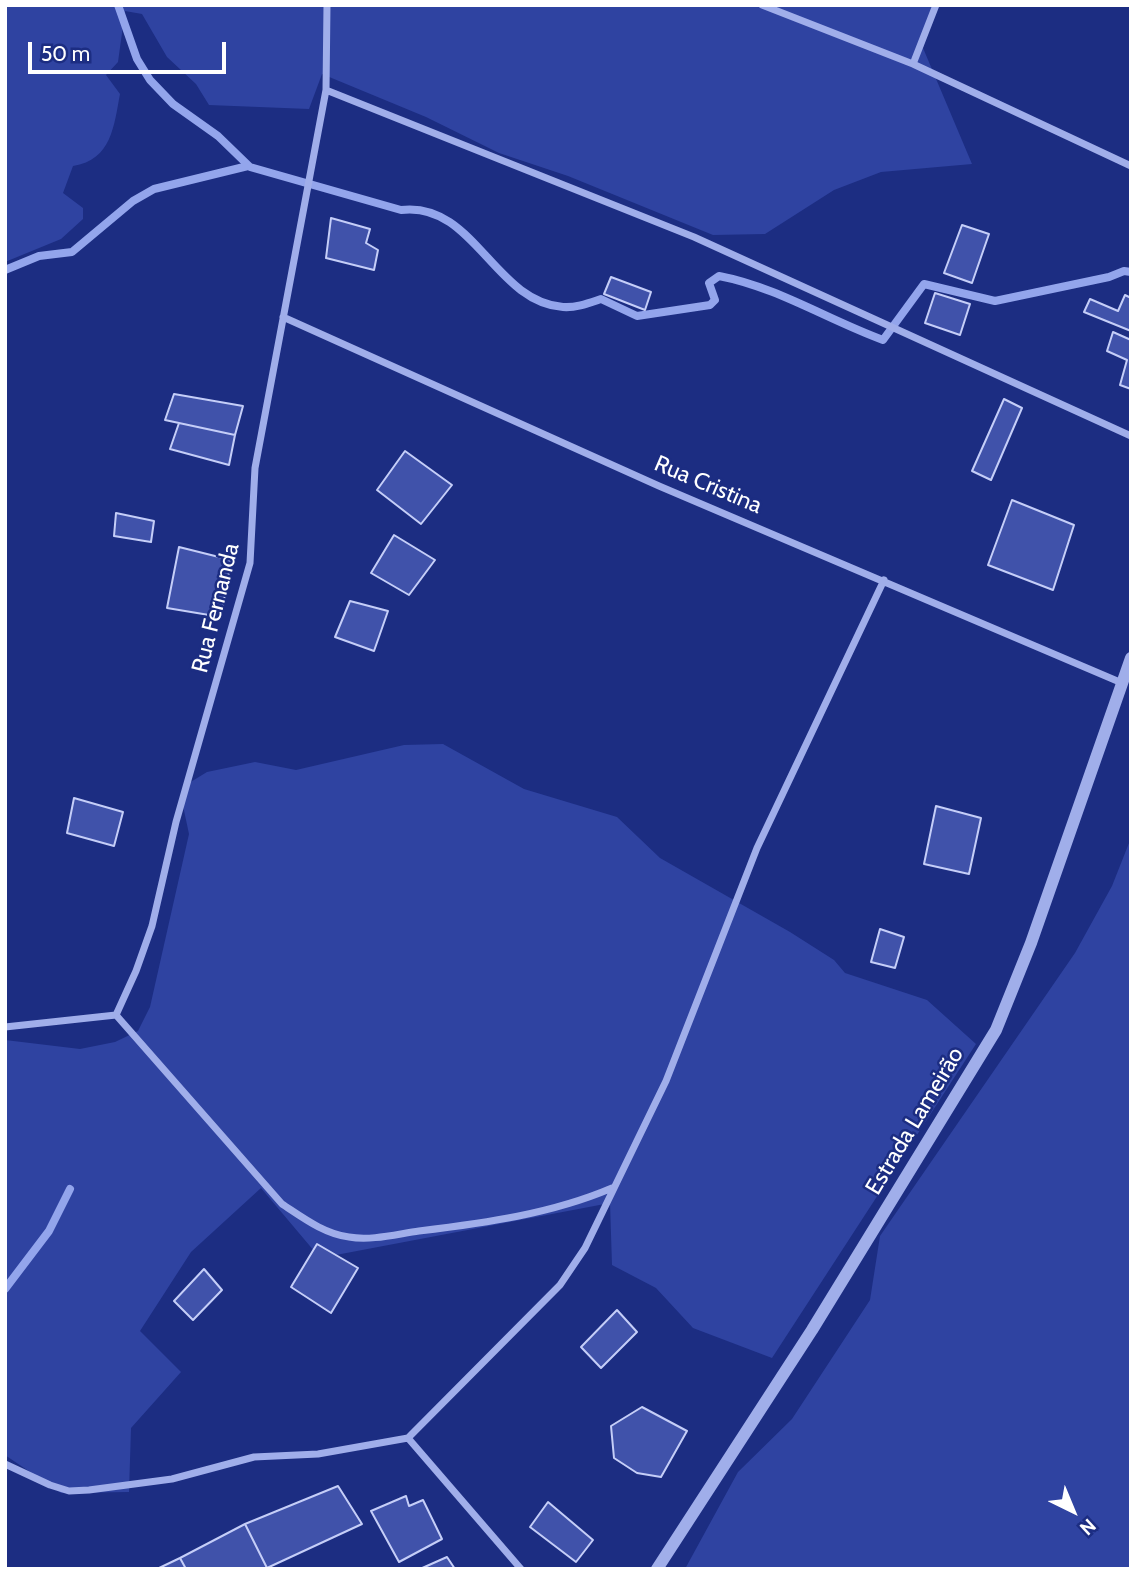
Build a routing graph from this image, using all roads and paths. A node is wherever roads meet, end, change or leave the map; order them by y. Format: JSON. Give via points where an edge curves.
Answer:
{"nodes":[{"id":1,"x":327,"y":5,"type":"edge"},
{"id":2,"x":762,"y":5,"type":"edge"},
{"id":3,"x":936,"y":5,"type":"edge"},
{"id":4,"x":913,"y":64,"type":"junction"},
{"id":5,"x":326,"y":90,"type":"junction"},
{"id":6,"x":1131,"y":166,"type":"edge"},
{"id":7,"x":283,"y":317,"type":"junction"},
{"id":8,"x":1131,"y":436,"type":"edge"},
{"id":9,"x":884,"y":580,"type":"junction"},
{"id":10,"x":1131,"y":658,"type":"edge"},
{"id":11,"x":1122,"y":684,"type":"junction"},
{"id":12,"x":116,"y":1015,"type":"junction"},
{"id":13,"x":5,"y":1027,"type":"edge"},
{"id":14,"x":612,"y":1188,"type":"junction"},
{"id":15,"x":408,"y":1438,"type":"junction"},
{"id":16,"x":5,"y":1464,"type":"edge"},
{"id":17,"x":521,"y":1569,"type":"edge"},
{"id":18,"x":657,"y":1569,"type":"edge"}],
"edges":[{"from":1,"to":5,"type":"street","name":"Rua Fernanda"},
{"from":2,"to":4,"type":"street"},
{"from":3,"to":4,"type":"street"},
{"from":4,"to":6,"type":"street"},
{"from":5,"to":7,"type":"street","name":"Rua Fernanda"},
{"from":5,"to":8,"type":"street","via":[[694,237]]},
{"from":7,"to":9,"type":"street","name":"Rua Cristina","via":[[659,486]]},
{"from":7,"to":12,"type":"street","name":"Rua Fernanda","via":[[255,468],[248,574],[176,822],[152,926]]},
{"from":9,"to":11,"type":"street","name":"Rua Cristina"},
{"from":9,"to":14,"type":"street","via":[[757,848],[666,1081]]},
{"from":10,"to":11,"type":"street","name":"Estrada Lameirão"},
{"from":11,"to":18,"type":"street","name":"Estrada Lameirão","via":[[996,1030]]},
{"from":12,"to":13,"type":"street"},
{"from":12,"to":14,"type":"street","via":[[282,1204],[316,1226],[349,1237],[381,1237],[489,1222],[577,1203]]},
{"from":14,"to":15,"type":"street","via":[[585,1248],[560,1285]]},
{"from":15,"to":16,"type":"street","via":[[318,1454],[254,1457],[172,1479],[89,1490],[69,1491]]},
{"from":15,"to":17,"type":"street"}]}
